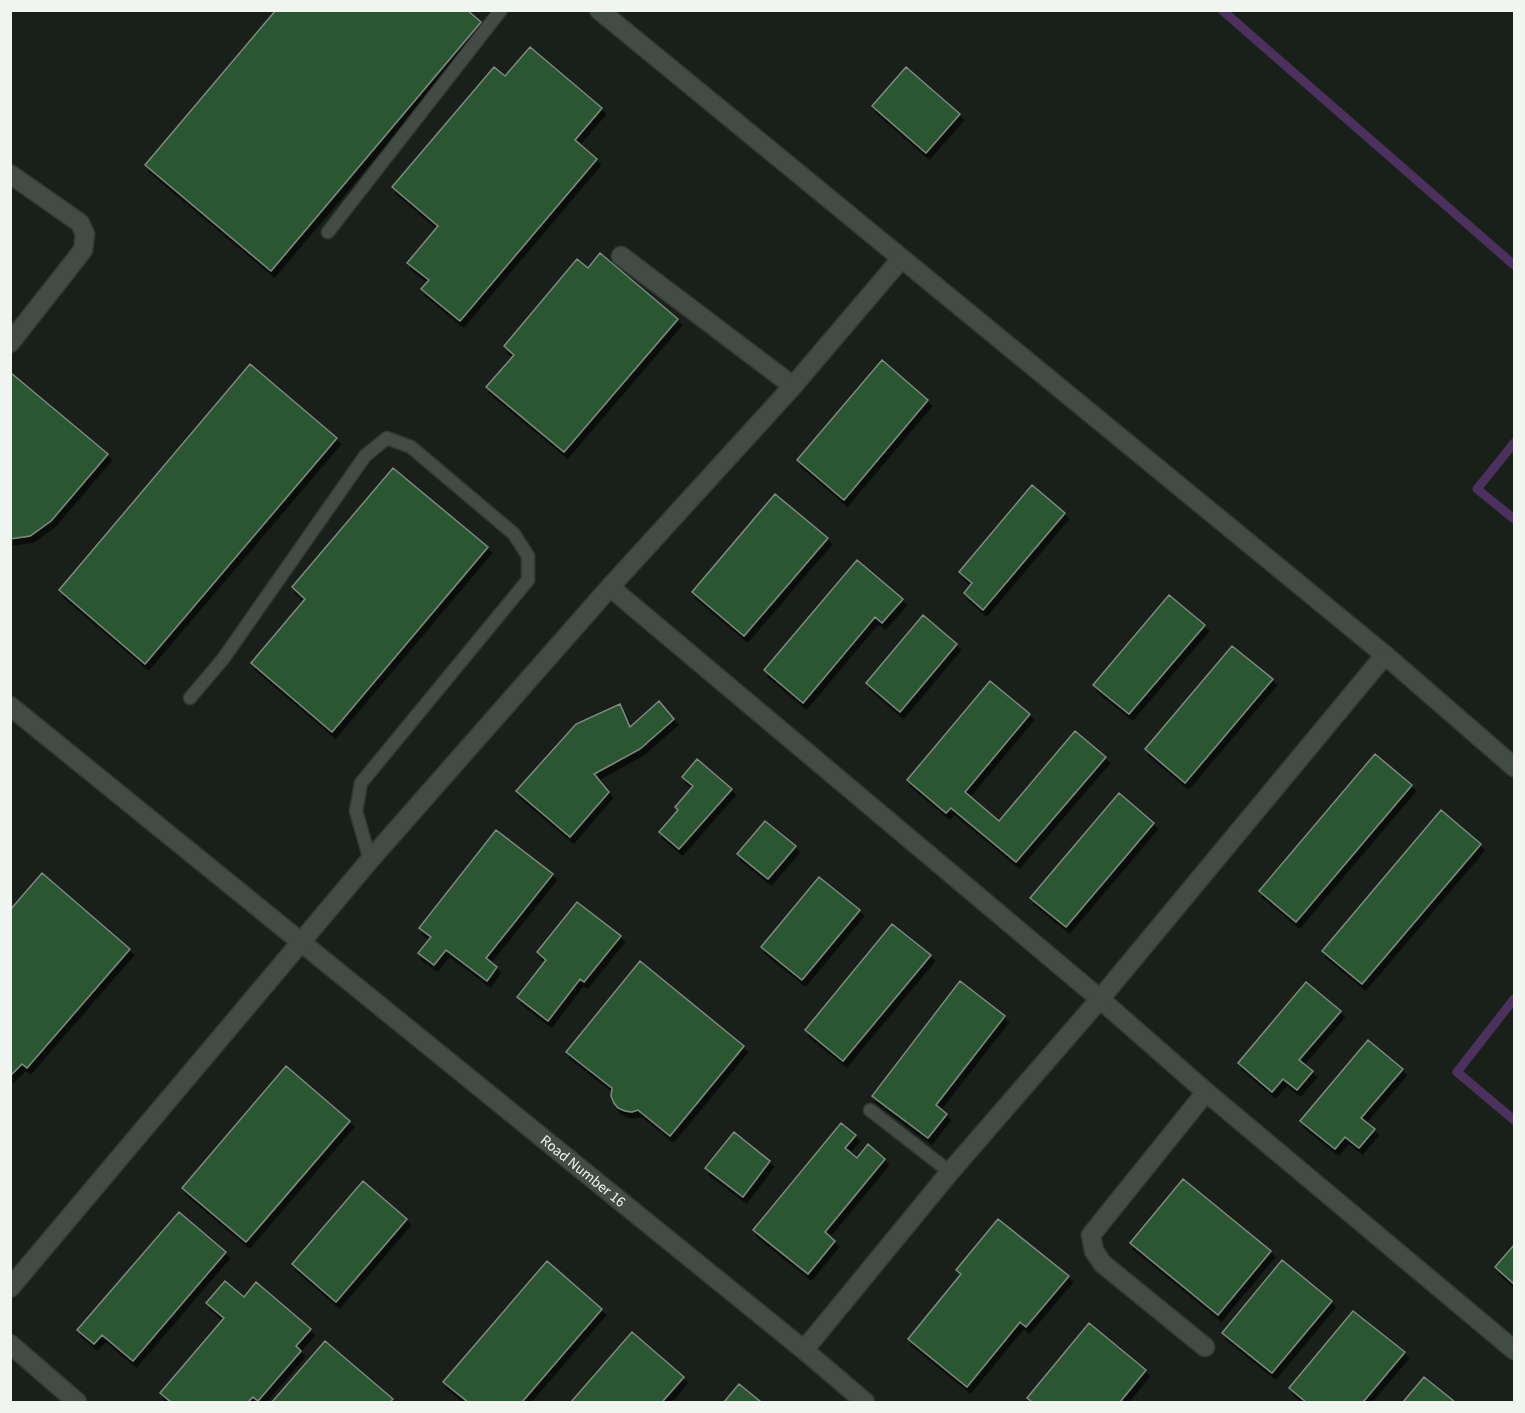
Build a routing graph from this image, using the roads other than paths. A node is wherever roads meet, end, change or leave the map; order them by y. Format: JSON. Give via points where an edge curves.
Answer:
{"nodes":[{"id":1,"x":501,"y":10,"type":"edge"},
{"id":2,"x":599,"y":10,"type":"edge"},
{"id":3,"x":10,"y":174,"type":"edge"},
{"id":4,"x":328,"y":232,"type":"dead end"},
{"id":5,"x":621,"y":256,"type":"dead end"},
{"id":6,"x":901,"y":259,"type":"junction"},
{"id":7,"x":10,"y":343,"type":"edge"},
{"id":8,"x":793,"y":386,"type":"junction"},
{"id":9,"x":610,"y":587,"type":"junction"},
{"id":10,"x":1385,"y":655,"type":"junction"},
{"id":11,"x":190,"y":698,"type":"dead end"},
{"id":12,"x":10,"y":706,"type":"edge"},
{"id":13,"x":1515,"y":767,"type":"edge"},
{"id":14,"x":370,"y":860,"type":"junction"},
{"id":15,"x":301,"y":941,"type":"junction"},
{"id":16,"x":1100,"y":999,"type":"junction"},
{"id":17,"x":1206,"y":1092,"type":"junction"},
{"id":18,"x":870,"y":1110,"type":"dead end"},
{"id":19,"x":950,"y":1172,"type":"junction"},
{"id":20,"x":10,"y":1288,"type":"edge"},
{"id":21,"x":10,"y":1344,"type":"edge"},
{"id":22,"x":1205,"y":1347,"type":"dead end"},
{"id":23,"x":804,"y":1350,"type":"junction"},
{"id":24,"x":1515,"y":1350,"type":"edge"},
{"id":25,"x":77,"y":1402,"type":"edge"},
{"id":26,"x":865,"y":1402,"type":"edge"}],
"edges":[{"from":1,"to":4,"type":"lane"},
{"from":2,"to":6,"type":"street"},
{"from":3,"to":7,"type":"street","via":[[80,223],[85,234],[83,250]]},
{"from":5,"to":8,"type":"street"},
{"from":6,"to":8,"type":"street"},
{"from":6,"to":10,"type":"street"},
{"from":8,"to":9,"type":"street"},
{"from":9,"to":14,"type":"street"},
{"from":9,"to":16,"type":"street"},
{"from":10,"to":13,"type":"street"},
{"from":10,"to":16,"type":"street"},
{"from":11,"to":14,"type":"lane","via":[[223,659],[365,456],[387,438],[411,447],[514,534],[528,556],[528,580],[361,783],[356,811]]},
{"from":12,"to":15,"type":"street","name":"Road Number 16"},
{"from":14,"to":15,"type":"street"},
{"from":15,"to":20,"type":"street"},
{"from":15,"to":23,"type":"street","name":"Road Number 16"},
{"from":16,"to":17,"type":"street"},
{"from":16,"to":19,"type":"street"},
{"from":17,"to":22,"type":"street","via":[[1091,1235],[1094,1251],[1103,1264]]},
{"from":17,"to":24,"type":"street"},
{"from":18,"to":19,"type":"lane"},
{"from":19,"to":23,"type":"street"},
{"from":21,"to":25,"type":"street"},
{"from":23,"to":26,"type":"street","name":"Road Number 16"}]}
